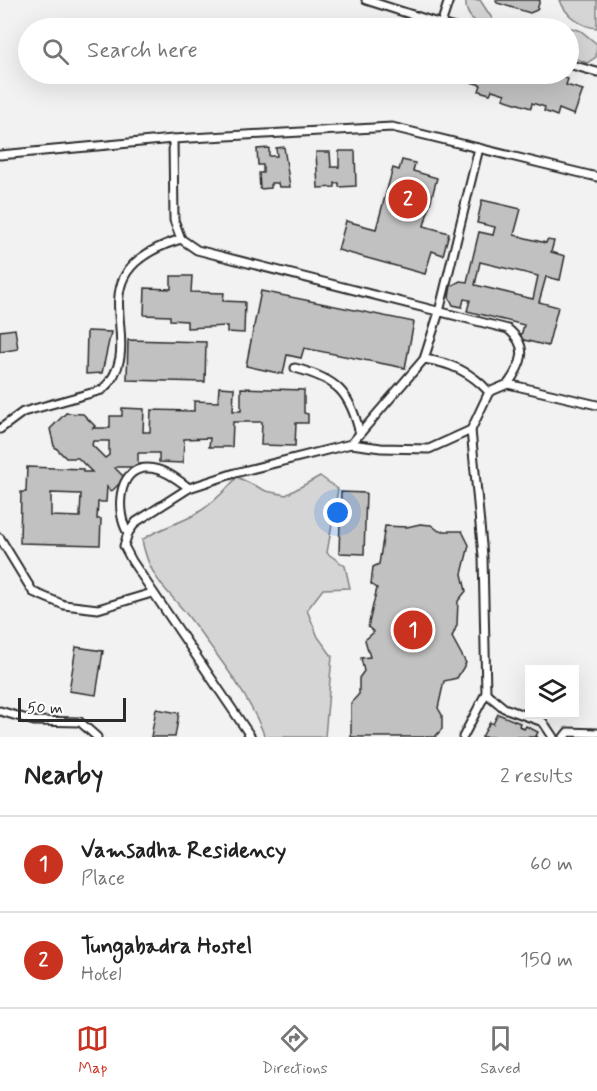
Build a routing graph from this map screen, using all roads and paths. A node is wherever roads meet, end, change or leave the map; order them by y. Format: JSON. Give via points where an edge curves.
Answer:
{"nodes":[{"id":1,"x":366,"y":0,"type":"edge"},
{"id":2,"x":449,"y":0,"type":"edge"},
{"id":3,"x":422,"y":18,"type":"edge"},
{"id":4,"x":443,"y":18,"type":"edge"},
{"id":5,"x":579,"y":67,"type":"edge"},
{"id":6,"x":597,"y":72,"type":"edge"},
{"id":7,"x":173,"y":139,"type":"junction"},
{"id":8,"x":479,"y":148,"type":"junction"},
{"id":9,"x":0,"y":154,"type":"edge"},
{"id":10,"x":597,"y":177,"type":"edge"},
{"id":11,"x":181,"y":239,"type":"junction"},
{"id":12,"x":439,"y":312,"type":"junction"},
{"id":13,"x":424,"y":359,"type":"junction"},
{"id":14,"x":295,"y":368,"type":"dead end"},
{"id":15,"x":508,"y":384,"type":"junction"},
{"id":16,"x":489,"y":392,"type":"junction"},
{"id":17,"x":597,"y":405,"type":"edge"},
{"id":18,"x":0,"y":429,"type":"edge"},
{"id":19,"x":471,"y":430,"type":"junction"},
{"id":20,"x":360,"y":434,"type":"junction"},
{"id":21,"x":351,"y":444,"type":"junction"},
{"id":22,"x":189,"y":488,"type":"junction"},
{"id":23,"x":128,"y":533,"type":"junction"},
{"id":24,"x":0,"y":538,"type":"edge"},
{"id":25,"x":152,"y":593,"type":"junction"},
{"id":26,"x":486,"y":693,"type":"junction"},
{"id":27,"x":0,"y":711,"type":"edge"},
{"id":28,"x":597,"y":733,"type":"edge"},
{"id":29,"x":97,"y":737,"type":"edge"},
{"id":30,"x":251,"y":737,"type":"edge"},
{"id":31,"x":463,"y":737,"type":"edge"},
{"id":32,"x":553,"y":737,"type":"edge"},
{"id":33,"x":564,"y":737,"type":"edge"}],
"edges":[{"from":1,"to":3,"type":"lane"},
{"from":2,"to":4,"type":"lane"},
{"from":5,"to":6,"type":"lane"},
{"from":7,"to":8,"type":"lane","via":[[392,127]]},
{"from":7,"to":9,"type":"lane"},
{"from":7,"to":11,"type":"lane","via":[[174,220]]},
{"from":8,"to":10,"type":"lane"},
{"from":8,"to":12,"type":"lane"},
{"from":11,"to":12,"type":"lane","via":[[197,250]]},
{"from":11,"to":18,"type":"lane","via":[[164,244],[125,272],[119,283],[119,356],[112,380],[102,390],[23,412]]},
{"from":12,"to":13,"type":"lane"},
{"from":12,"to":15,"type":"lane","via":[[508,329],[516,336],[522,360]]},
{"from":13,"to":16,"type":"lane","via":[[459,369],[476,378]]},
{"from":13,"to":20,"type":"lane"},
{"from":14,"to":20,"type":"lane","via":[[321,375],[348,396]]},
{"from":15,"to":16,"type":"lane"},
{"from":15,"to":17,"type":"lane"},
{"from":16,"to":19,"type":"lane"},
{"from":19,"to":21,"type":"lane","via":[[429,449]]},
{"from":19,"to":26,"type":"lane","via":[[483,556]]},
{"from":20,"to":21,"type":"lane"},
{"from":21,"to":22,"type":"lane"},
{"from":22,"to":23,"type":"lane","via":[[147,513]]},
{"from":22,"to":23,"type":"lane","via":[[157,470],[147,468],[133,474],[120,497],[123,525]]},
{"from":23,"to":25,"type":"lane","via":[[124,546]]},
{"from":24,"to":25,"type":"lane","via":[[33,592],[64,605],[98,609]]},
{"from":25,"to":30,"type":"lane"},
{"from":26,"to":31,"type":"lane"},
{"from":26,"to":32,"type":"lane","via":[[504,708],[543,722]]},
{"from":27,"to":29,"type":"lane","via":[[34,721],[80,722]]},
{"from":28,"to":33,"type":"lane","via":[[568,732]]}]}
